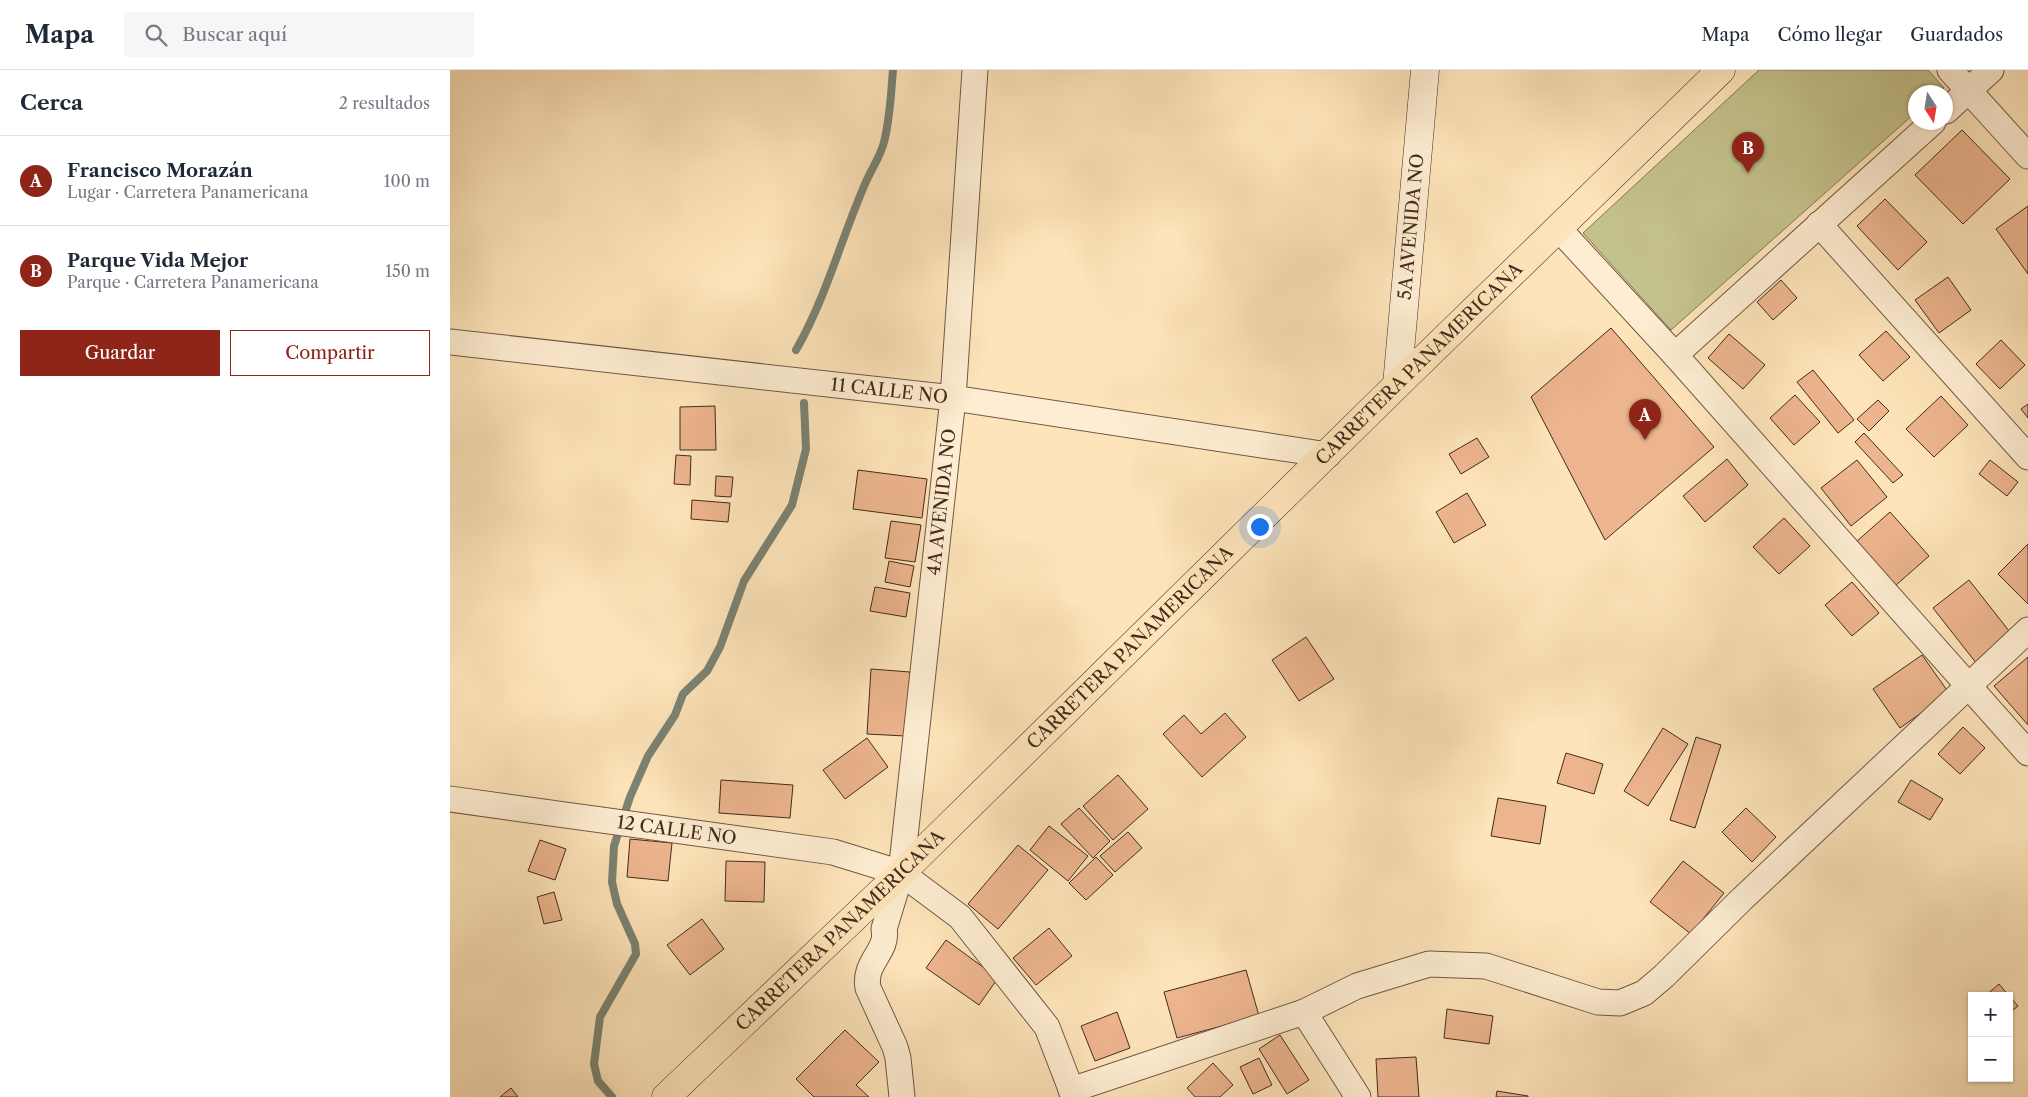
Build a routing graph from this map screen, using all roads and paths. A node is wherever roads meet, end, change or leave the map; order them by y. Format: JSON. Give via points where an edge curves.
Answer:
{"nodes":[{"id":1,"x":975,"y":70,"type":"edge"},
{"id":2,"x":1425,"y":70,"type":"edge"},
{"id":3,"x":1721,"y":70,"type":"edge"},
{"id":4,"x":1950,"y":70,"type":"edge"},
{"id":5,"x":1991,"y":70,"type":"edge"},
{"id":6,"x":1969,"y":90,"type":"junction"},
{"id":7,"x":1953,"y":105,"type":"edge"},
{"id":8,"x":1924,"y":130,"type":"edge"},
{"id":9,"x":2028,"y":156,"type":"edge"},
{"id":10,"x":1819,"y":224,"type":"junction"},
{"id":11,"x":1558,"y":228,"type":"junction"},
{"id":12,"x":450,"y":342,"type":"edge"},
{"id":13,"x":1674,"y":355,"type":"junction"},
{"id":14,"x":1397,"y":385,"type":"junction"},
{"id":15,"x":953,"y":398,"type":"junction"},
{"id":16,"x":1328,"y":454,"type":"junction"},
{"id":17,"x":2028,"y":457,"type":"edge"},
{"id":18,"x":2028,"y":630,"type":"edge"},
{"id":19,"x":1968,"y":687,"type":"junction"},
{"id":20,"x":2028,"y":753,"type":"edge"},
{"id":21,"x":450,"y":799,"type":"edge"},
{"id":22,"x":901,"y":873,"type":"junction"},
{"id":23,"x":1304,"y":1012,"type":"junction"},
{"id":24,"x":674,"y":1089,"type":"edge"},
{"id":25,"x":1072,"y":1094,"type":"edge"},
{"id":26,"x":1356,"y":1095,"type":"edge"},
{"id":27,"x":902,"y":1097,"type":"edge"}],
"edges":[{"from":1,"to":15,"type":"street","name":"4A AVENIDA NO"},
{"from":2,"to":14,"type":"street","name":"5A AVENIDA NO"},
{"from":3,"to":11,"type":"highway","name":"CARRETERA PANAMERICANA"},
{"from":4,"to":6,"type":"street"},
{"from":5,"to":6,"type":"street"},
{"from":6,"to":7,"type":"street"},
{"from":6,"to":9,"type":"street"},
{"from":8,"to":10,"type":"street"},
{"from":10,"to":13,"type":"street"},
{"from":10,"to":17,"type":"street"},
{"from":11,"to":13,"type":"street"},
{"from":11,"to":14,"type":"highway","name":"CARRETERA PANAMERICANA"},
{"from":12,"to":15,"type":"street","name":"11 CALLE NO"},
{"from":13,"to":19,"type":"street"},
{"from":14,"to":16,"type":"highway","name":"CARRETERA PANAMERICANA"},
{"from":15,"to":16,"type":"street","name":"11 CALLE NO"},
{"from":15,"to":22,"type":"street","name":"4A AVENIDA NO"},
{"from":16,"to":22,"type":"highway","name":"CARRETERA PANAMERICANA"},
{"from":18,"to":19,"type":"street"},
{"from":19,"to":20,"type":"street"},
{"from":19,"to":23,"type":"street","via":[[1644,992],[1620,1003],[1598,1002],[1486,966],[1429,964],[1357,986]]},
{"from":21,"to":22,"type":"street","name":"12 CALLE NO","via":[[833,852]]},
{"from":22,"to":24,"type":"highway","name":"CARRETERA PANAMERICANA"},
{"from":22,"to":25,"type":"street","name":"12 CALLE NO","via":[[960,917],[1047,1027]]},
{"from":22,"to":27,"type":"street","name":"4A AVENIDA NO","via":[[884,929],[886,936],[866,978],[898,1058]]},
{"from":23,"to":25,"type":"street"},
{"from":23,"to":26,"type":"street"}]}
